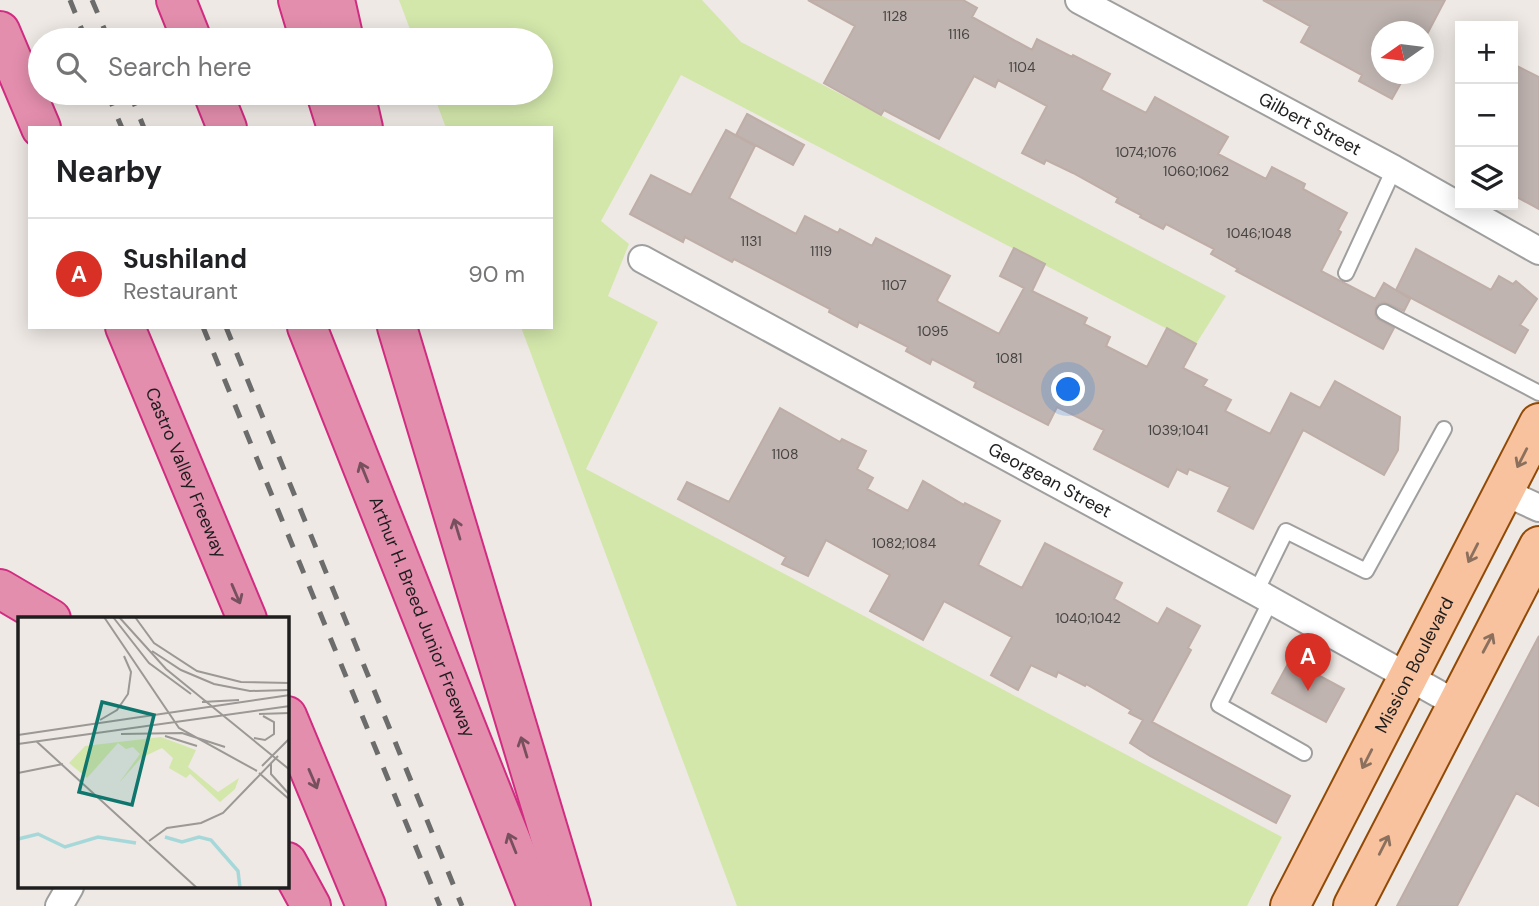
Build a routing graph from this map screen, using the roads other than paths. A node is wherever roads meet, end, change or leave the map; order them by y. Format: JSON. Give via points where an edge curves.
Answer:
{"nodes":[{"id":1,"x":176,"y":0,"type":"edge"},
{"id":2,"x":298,"y":0,"type":"edge"},
{"id":3,"x":335,"y":0,"type":"edge"},
{"id":4,"x":1079,"y":0,"type":"edge"},
{"id":5,"x":187,"y":28,"type":"edge"},
{"id":6,"x":306,"y":28,"type":"edge"},
{"id":7,"x":341,"y":28,"type":"edge"},
{"id":8,"x":0,"y":31,"type":"edge"},
{"id":9,"x":0,"y":74,"type":"edge"},
{"id":10,"x":28,"y":97,"type":"edge"},
{"id":11,"x":31,"y":105,"type":"edge"},
{"id":12,"x":218,"y":105,"type":"edge"},
{"id":13,"x":330,"y":105,"type":"edge"},
{"id":14,"x":358,"y":105,"type":"edge"},
{"id":15,"x":40,"y":126,"type":"edge"},
{"id":16,"x":226,"y":126,"type":"edge"},
{"id":17,"x":336,"y":126,"type":"edge"},
{"id":18,"x":363,"y":126,"type":"edge"},
{"id":19,"x":28,"y":128,"type":"edge"},
{"id":20,"x":1394,"y":169,"type":"junction"},
{"id":21,"x":1539,"y":251,"type":"edge"},
{"id":22,"x":642,"y":259,"type":"dead end"},
{"id":23,"x":1346,"y":273,"type":"dead end"},
{"id":24,"x":1384,"y":312,"type":"dead end"},
{"id":25,"x":126,"y":329,"type":"edge"},
{"id":26,"x":308,"y":329,"type":"edge"},
{"id":27,"x":398,"y":329,"type":"edge"},
{"id":28,"x":406,"y":329,"type":"edge"},
{"id":29,"x":1539,"y":393,"type":"edge"},
{"id":30,"x":1539,"y":423,"type":"edge"},
{"id":31,"x":1444,"y":429,"type":"dead end"},
{"id":32,"x":1504,"y":492,"type":"junction"},
{"id":33,"x":446,"y":494,"type":"junction"},
{"id":34,"x":1539,"y":508,"type":"edge"},
{"id":35,"x":1539,"y":546,"type":"edge"},
{"id":36,"x":0,"y":589,"type":"edge"},
{"id":37,"x":1263,"y":596,"type":"junction"},
{"id":38,"x":48,"y":617,"type":"edge"},
{"id":39,"x":246,"y":617,"type":"edge"},
{"id":40,"x":1409,"y":677,"type":"junction"},
{"id":41,"x":1457,"y":704,"type":"junction"},
{"id":42,"x":289,"y":721,"type":"edge"},
{"id":43,"x":1304,"y":752,"type":"dead end"},
{"id":44,"x":289,"y":866,"type":"edge"},
{"id":45,"x":69,"y":888,"type":"edge"},
{"id":46,"x":60,"y":906,"type":"edge"},
{"id":47,"x":311,"y":906,"type":"edge"},
{"id":48,"x":366,"y":906,"type":"edge"},
{"id":49,"x":537,"y":906,"type":"edge"},
{"id":50,"x":571,"y":906,"type":"edge"},
{"id":51,"x":1290,"y":906,"type":"edge"},
{"id":52,"x":1353,"y":906,"type":"edge"}],
"edges":[{"from":1,"to":5,"type":"highway"},
{"from":2,"to":6,"type":"highway"},
{"from":3,"to":7,"type":"highway"},
{"from":4,"to":20,"type":"street","name":"Gilbert Street"},
{"from":8,"to":10,"type":"highway"},
{"from":9,"to":19,"type":"highway"},
{"from":11,"to":15,"type":"highway"},
{"from":12,"to":16,"type":"highway"},
{"from":13,"to":17,"type":"highway"},
{"from":14,"to":18,"type":"highway"},
{"from":20,"to":21,"type":"street","name":"Gilbert Street"},
{"from":20,"to":23,"type":"lane"},
{"from":22,"to":37,"type":"street","name":"Georgean Street"},
{"from":24,"to":29,"type":"lane"},
{"from":25,"to":39,"type":"highway","name":"Castro Valley Freeway","one_way":true},
{"from":49,"to":26,"type":"highway","name":"Arthur H. Breed Junior Freeway","one_way":true},
{"from":27,"to":33,"type":"highway"},
{"from":28,"to":33,"type":"highway"},
{"from":30,"to":32,"type":"main road","name":"Mission Boulevard","one_way":true},
{"from":31,"to":37,"type":"lane","via":[[1366,571],[1286,531]]},
{"from":32,"to":34,"type":"street"},
{"from":32,"to":40,"type":"main road","name":"Mission Boulevard","one_way":true},
{"from":50,"to":33,"type":"highway","one_way":true},
{"from":41,"to":35,"type":"main road","one_way":true},
{"from":36,"to":38,"type":"highway"},
{"from":37,"to":40,"type":"street","name":"Georgean Street"},
{"from":37,"to":43,"type":"lane","via":[[1219,705]]},
{"from":40,"to":41,"type":"street","name":"Georgean Street"},
{"from":40,"to":51,"type":"main road","name":"Mission Boulevard","one_way":true},
{"from":52,"to":41,"type":"main road","one_way":true},
{"from":42,"to":48,"type":"highway","one_way":true},
{"from":44,"to":47,"type":"highway"},
{"from":45,"to":46,"type":"street"}]}
